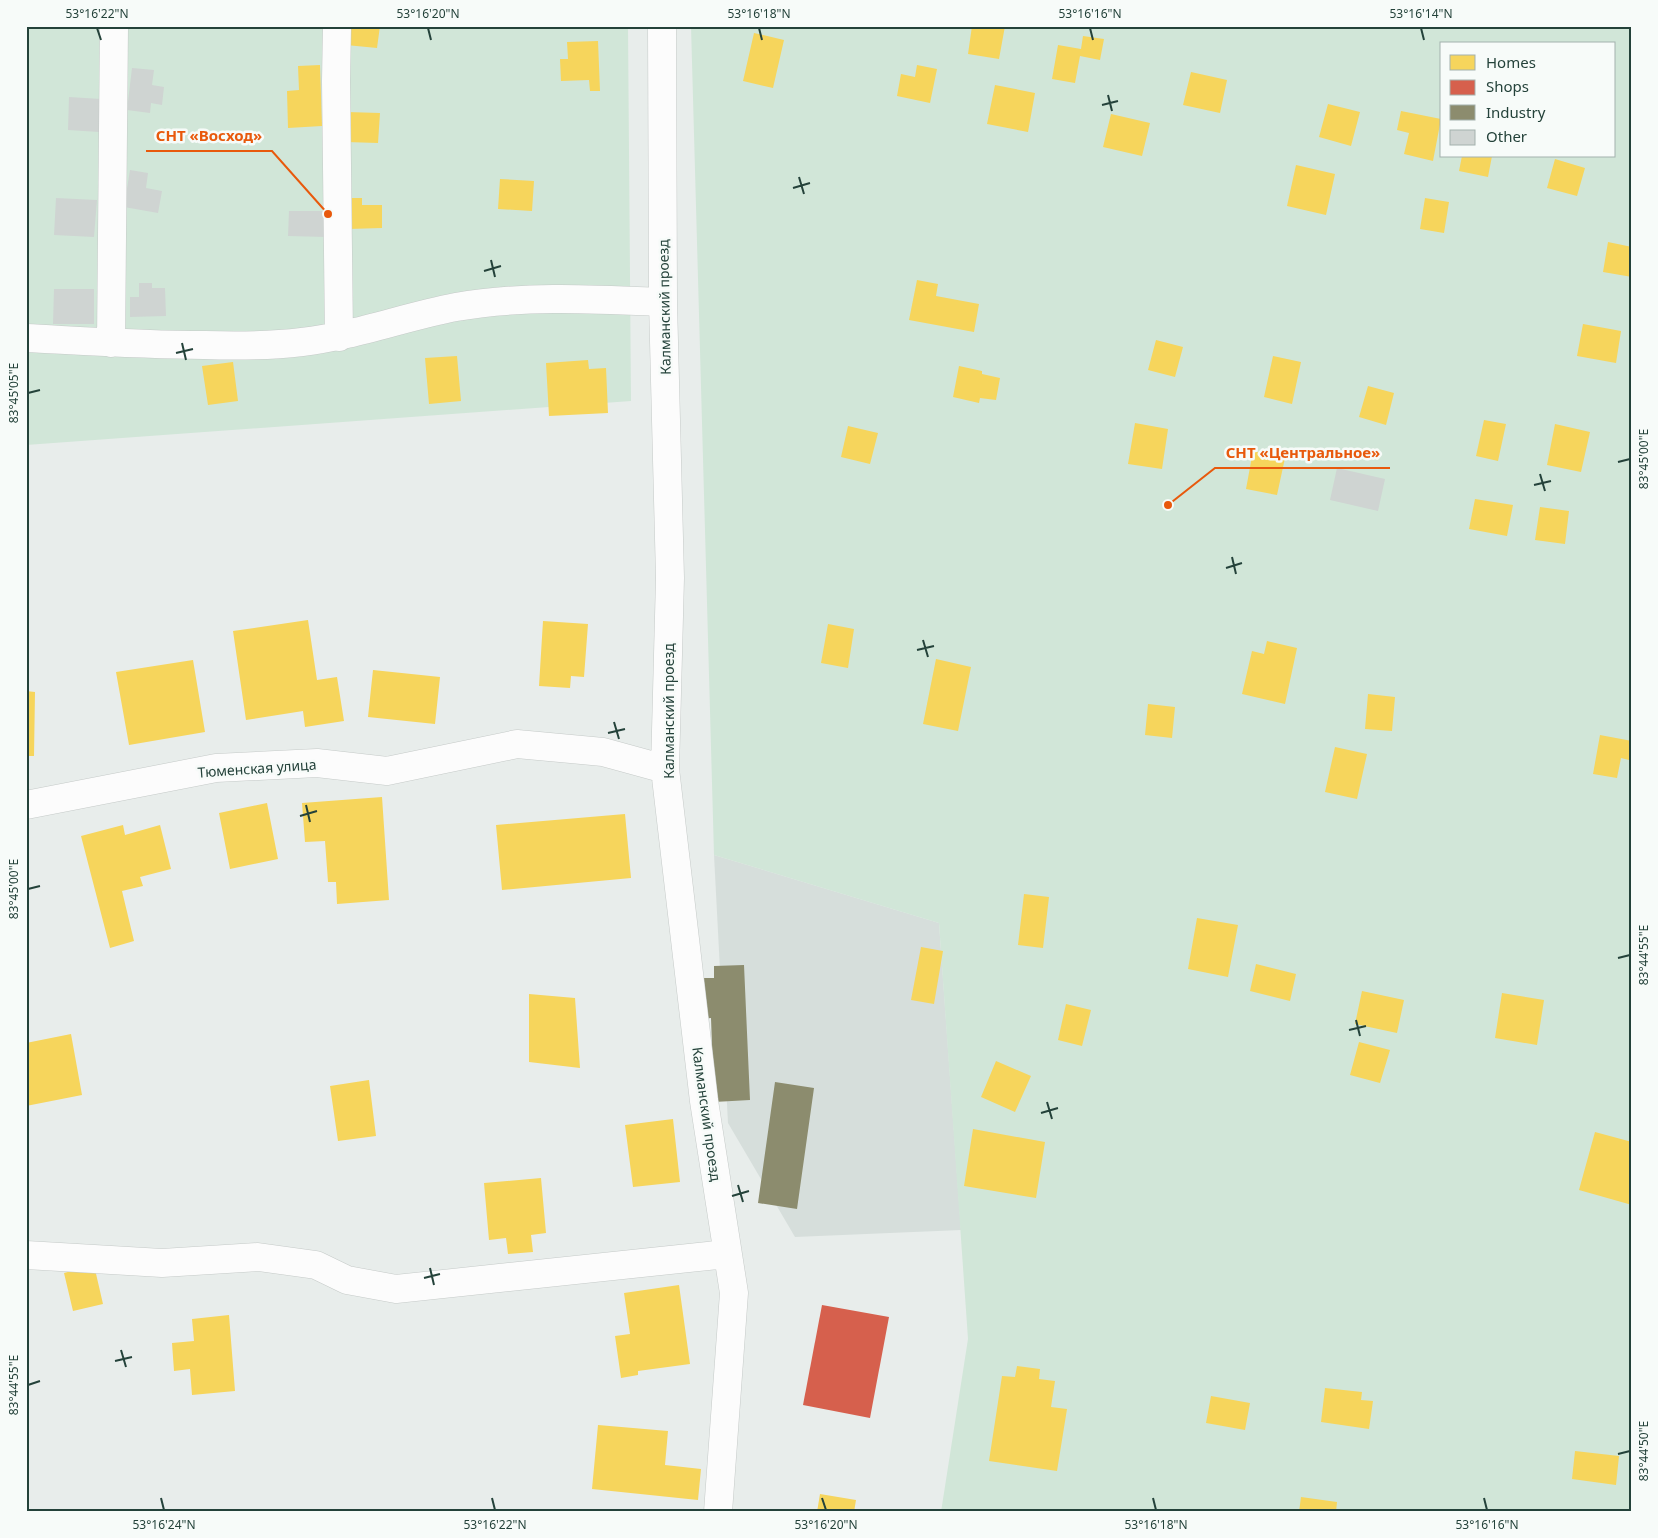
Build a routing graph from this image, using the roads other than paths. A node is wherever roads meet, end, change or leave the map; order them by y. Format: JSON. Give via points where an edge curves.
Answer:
{"nodes":[{"id":1,"x":114,"y":26,"type":"edge"},
{"id":2,"x":337,"y":26,"type":"edge"},
{"id":3,"x":662,"y":26,"type":"edge"},
{"id":4,"x":663,"y":302,"type":"junction"},
{"id":5,"x":339,"y":337,"type":"junction"},
{"id":6,"x":26,"y":338,"type":"edge"},
{"id":7,"x":111,"y":343,"type":"junction"},
{"id":8,"x":665,"y":769,"type":"junction"},
{"id":9,"x":26,"y":805,"type":"edge"},
{"id":10,"x":727,"y":1254,"type":"junction"},
{"id":11,"x":26,"y":1255,"type":"edge"},
{"id":12,"x":718,"y":1512,"type":"edge"}],
"edges":[{"from":1,"to":7,"type":"street"},
{"from":2,"to":5,"type":"street"},
{"from":3,"to":4,"type":"street","name":"Калманский проезд"},
{"from":4,"to":5,"type":"street","via":[[584,298],[514,300],[456,307]]},
{"from":4,"to":8,"type":"street","name":"Калманский проезд","via":[[670,578]]},
{"from":5,"to":7,"type":"street","via":[[246,346]]},
{"from":6,"to":7,"type":"street"},
{"from":8,"to":9,"type":"street","name":"Тюменская улица","via":[[603,752],[517,744],[387,771],[318,762],[216,768]]},
{"from":8,"to":10,"type":"street","name":"Калманский проезд","via":[[704,1101]]},
{"from":10,"to":11,"type":"street","via":[[396,1289],[347,1280],[316,1265],[258,1257],[162,1263]]},
{"from":10,"to":12,"type":"street","name":"Калманский проезд","via":[[734,1293]]}]}
